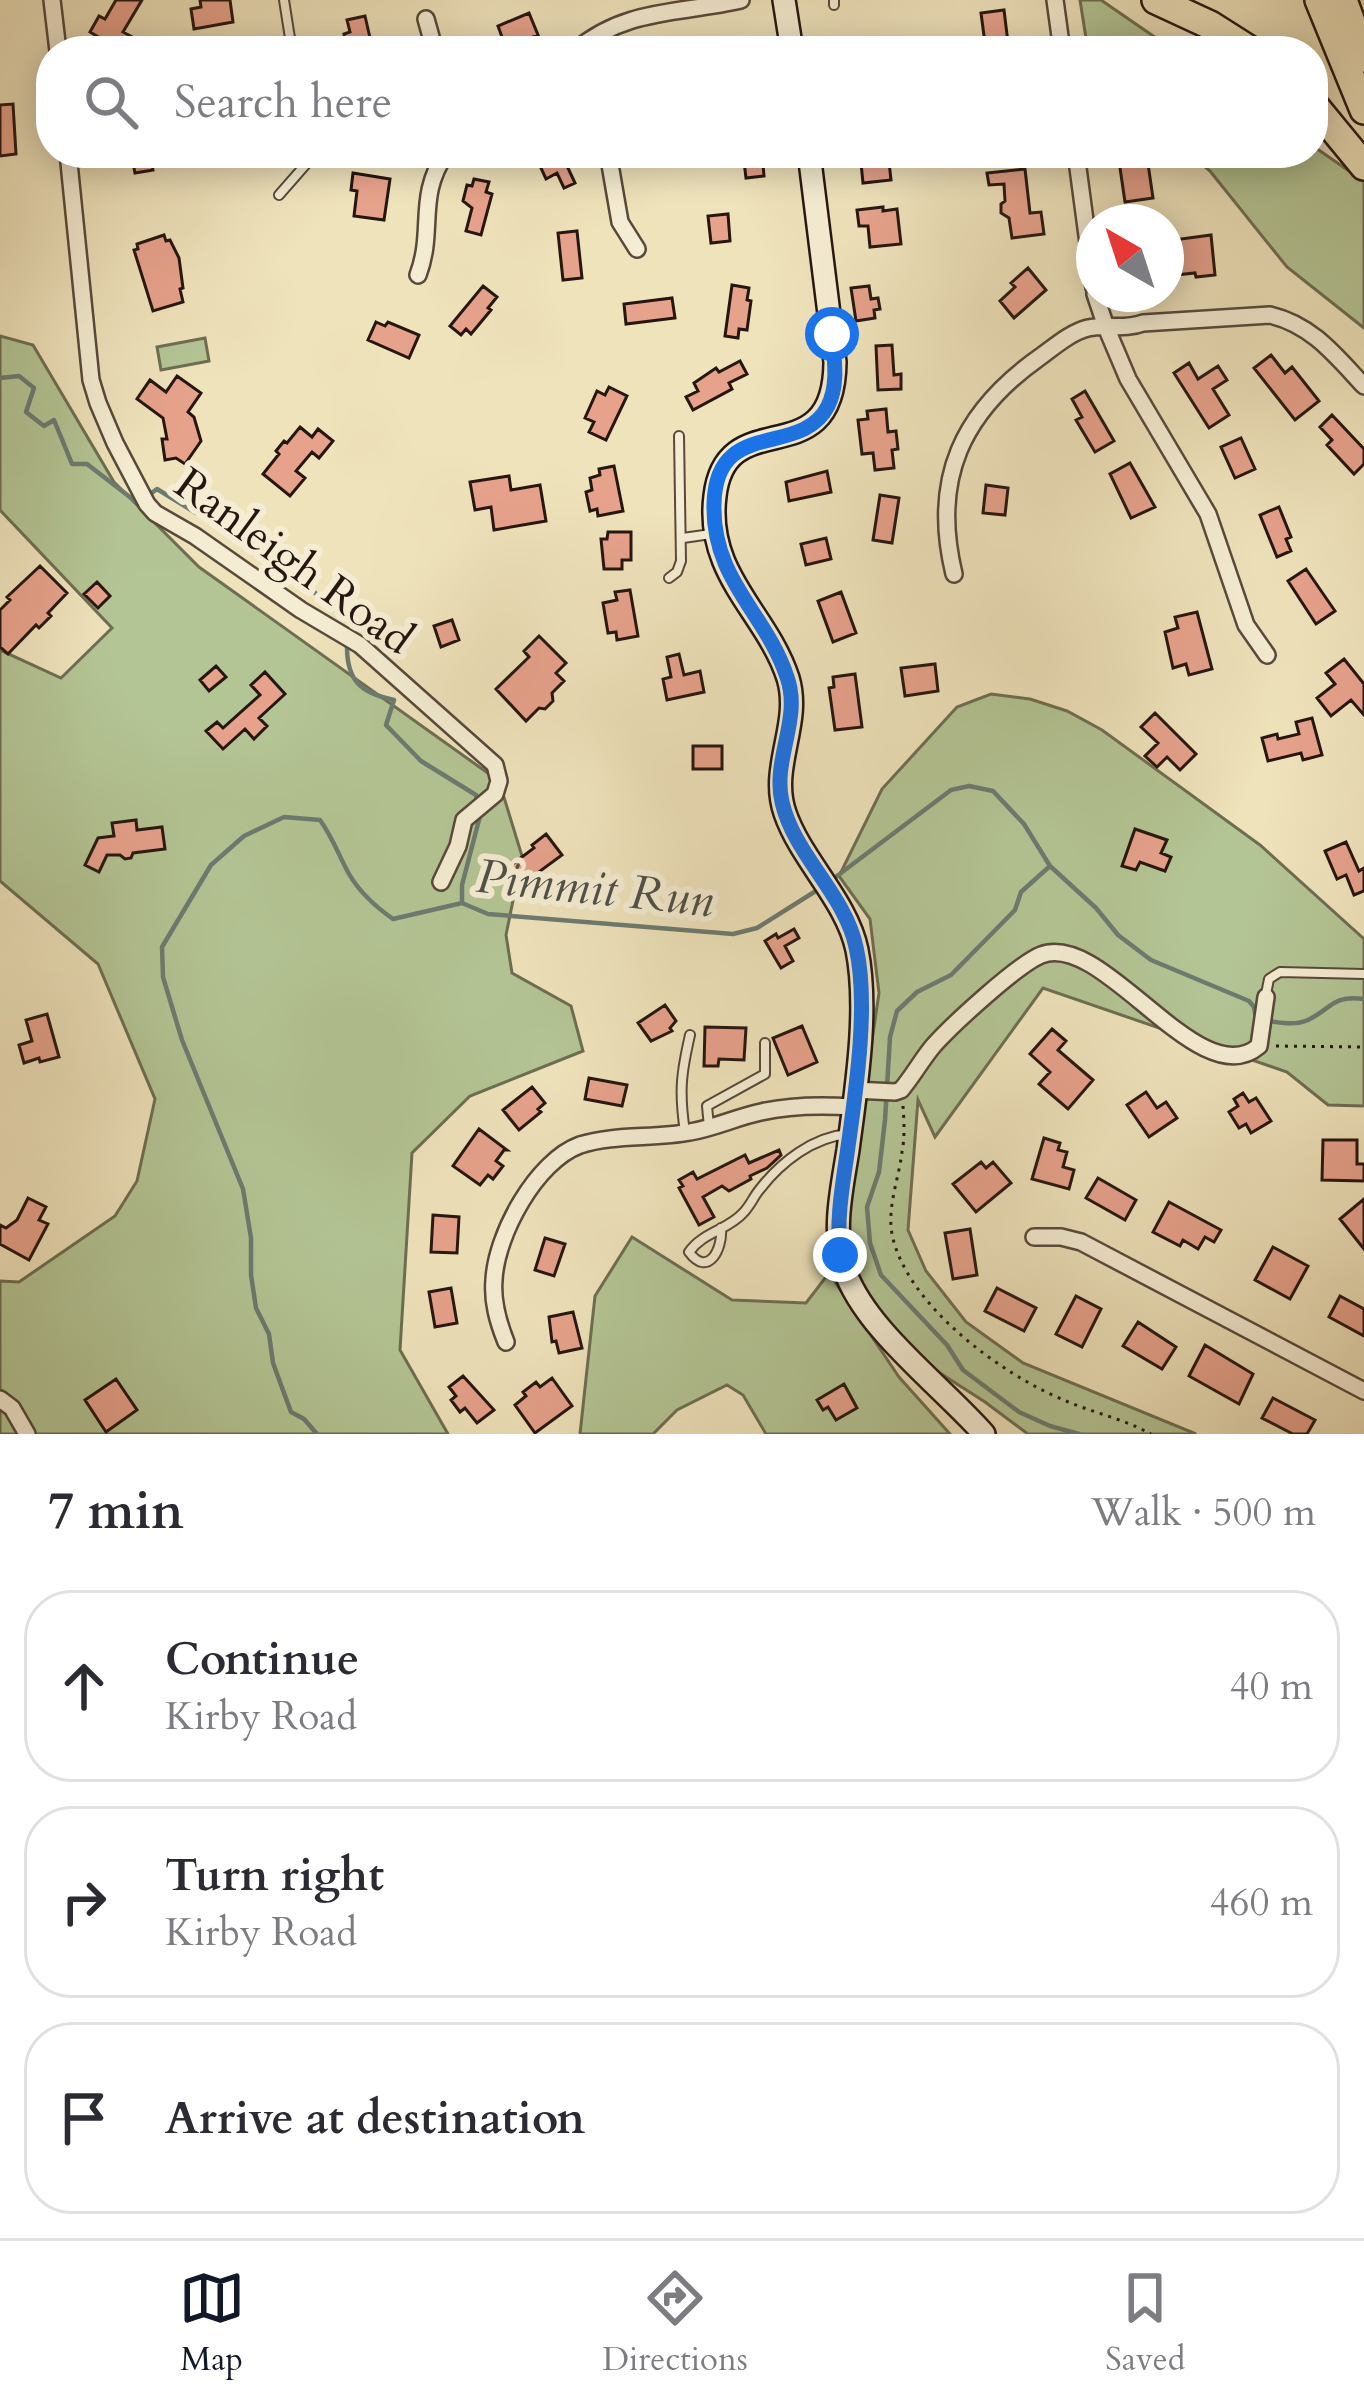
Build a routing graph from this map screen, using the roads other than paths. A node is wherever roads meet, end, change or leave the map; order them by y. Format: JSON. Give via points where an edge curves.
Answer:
{"nodes":[{"id":1,"x":52,"y":0,"type":"edge"},
{"id":2,"x":284,"y":0,"type":"edge"},
{"id":3,"x":741,"y":0,"type":"edge"},
{"id":4,"x":784,"y":0,"type":"edge"},
{"id":5,"x":1055,"y":0,"type":"edge"},
{"id":6,"x":1156,"y":0,"type":"edge"},
{"id":7,"x":1319,"y":0,"type":"edge"},
{"id":8,"x":1343,"y":0,"type":"edge"},
{"id":9,"x":426,"y":19,"type":"dead end"},
{"id":10,"x":56,"y":36,"type":"edge"},
{"id":11,"x":290,"y":36,"type":"edge"},
{"id":12,"x":430,"y":36,"type":"edge"},
{"id":13,"x":595,"y":36,"type":"edge"},
{"id":14,"x":790,"y":36,"type":"edge"},
{"id":15,"x":1060,"y":36,"type":"edge"},
{"id":16,"x":1226,"y":36,"type":"edge"},
{"id":17,"x":1364,"y":58,"type":"edge"},
{"id":18,"x":1364,"y":110,"type":"edge"},
{"id":19,"x":1328,"y":122,"type":"edge"},
{"id":20,"x":1364,"y":166,"type":"edge"},
{"id":21,"x":70,"y":168,"type":"edge"},
{"id":22,"x":303,"y":168,"type":"edge"},
{"id":23,"x":437,"y":168,"type":"edge"},
{"id":24,"x":611,"y":168,"type":"edge"},
{"id":25,"x":810,"y":168,"type":"edge"},
{"id":26,"x":1078,"y":168,"type":"edge"},
{"id":27,"x":279,"y":195,"type":"dead end"},
{"id":28,"x":1083,"y":204,"type":"edge"},
{"id":29,"x":638,"y":249,"type":"dead end"},
{"id":30,"x":418,"y":275,"type":"dead end"},
{"id":31,"x":1101,"y":312,"type":"edge"},
{"id":32,"x":1106,"y":327,"type":"junction"},
{"id":33,"x":1364,"y":386,"type":"edge"},
{"id":34,"x":679,"y":436,"type":"dead end"},
{"id":35,"x":716,"y":533,"type":"junction"},
{"id":36,"x":683,"y":538,"type":"junction"},
{"id":37,"x":954,"y":574,"type":"dead end"},
{"id":38,"x":669,"y":578,"type":"dead end"},
{"id":39,"x":1267,"y":655,"type":"dead end"},
{"id":40,"x":441,"y":882,"type":"dead end"},
{"id":41,"x":1364,"y":974,"type":"edge"},
{"id":42,"x":1266,"y":998,"type":"joint"},
{"id":43,"x":690,"y":1035,"type":"dead end"},
{"id":44,"x":765,"y":1043,"type":"dead end"},
{"id":45,"x":857,"y":1096,"type":"junction"},
{"id":46,"x":710,"y":1128,"type":"junction"},
{"id":47,"x":685,"y":1133,"type":"junction"},
{"id":48,"x":850,"y":1134,"type":"junction"},
{"id":49,"x":722,"y":1228,"type":"junction"},
{"id":50,"x":1034,"y":1237,"type":"dead end"},
{"id":51,"x":506,"y":1342,"type":"dead end"},
{"id":52,"x":1364,"y":1391,"type":"edge"},
{"id":53,"x":0,"y":1399,"type":"edge"},
{"id":54,"x":27,"y":1434,"type":"edge"},
{"id":55,"x":984,"y":1434,"type":"edge"}],
"edges":[{"from":1,"to":10,"type":"street"},
{"from":2,"to":11,"type":"lane"},
{"from":3,"to":13,"type":"street","via":[[627,20]]},
{"from":4,"to":14,"type":"main road"},
{"from":5,"to":15,"type":"street"},
{"from":6,"to":16,"type":"highway"},
{"from":7,"to":18,"type":"highway"},
{"from":8,"to":17,"type":"highway"},
{"from":9,"to":12,"type":"street"},
{"from":19,"to":20,"type":"highway"},
{"from":21,"to":40,"type":"street","name":"Ranleigh Road","via":[[91,380],[147,505],[360,645],[495,765],[495,794],[464,820]]},
{"from":22,"to":27,"type":"lane"},
{"from":23,"to":30,"type":"street"},
{"from":24,"to":29,"type":"street","via":[[620,222]]},
{"from":25,"to":35,"type":"main road","via":[[835,362],[832,396],[812,425],[751,443],[728,460],[715,491]]},
{"from":26,"to":28,"type":"street"},
{"from":31,"to":32,"type":"street"},
{"from":32,"to":33,"type":"street","via":[[1288,319],[1318,337]]},
{"from":32,"to":37,"type":"street","via":[[1086,328],[1024,368],[970,428],[946,495]]},
{"from":32,"to":39,"type":"street","via":[[1208,514],[1246,625]]},
{"from":34,"to":36,"type":"lane"},
{"from":35,"to":36,"type":"lane"},
{"from":35,"to":45,"type":"main road","via":[[730,577],[787,675],[792,714],[780,770],[788,820],[853,935]]},
{"from":36,"to":38,"type":"lane"},
{"from":41,"to":42,"type":"lane","via":[[1280,972]]},
{"from":42,"to":45,"type":"street","via":[[1261,1038],[1250,1052],[1205,1048],[1090,965],[1052,952],[1016,970],[900,1089]]},
{"from":43,"to":47,"type":"lane","via":[[680,1075]]},
{"from":44,"to":46,"type":"lane","via":[[765,1074],[707,1106]]},
{"from":45,"to":46,"type":"street"},
{"from":45,"to":48,"type":"main road"},
{"from":46,"to":47,"type":"street"},
{"from":47,"to":51,"type":"street","via":[[579,1146],[541,1173],[496,1260],[494,1300]]},
{"from":48,"to":49,"type":"lane","via":[[833,1135],[780,1167]]},
{"from":48,"to":55,"type":"main road","via":[[838,1229],[850,1285]]},
{"from":49,"to":49,"type":"lane","via":[[694,1244],[693,1258],[707,1262],[717,1252]]},
{"from":50,"to":52,"type":"street","via":[[1081,1242]]},
{"from":53,"to":54,"type":"street"}]}
